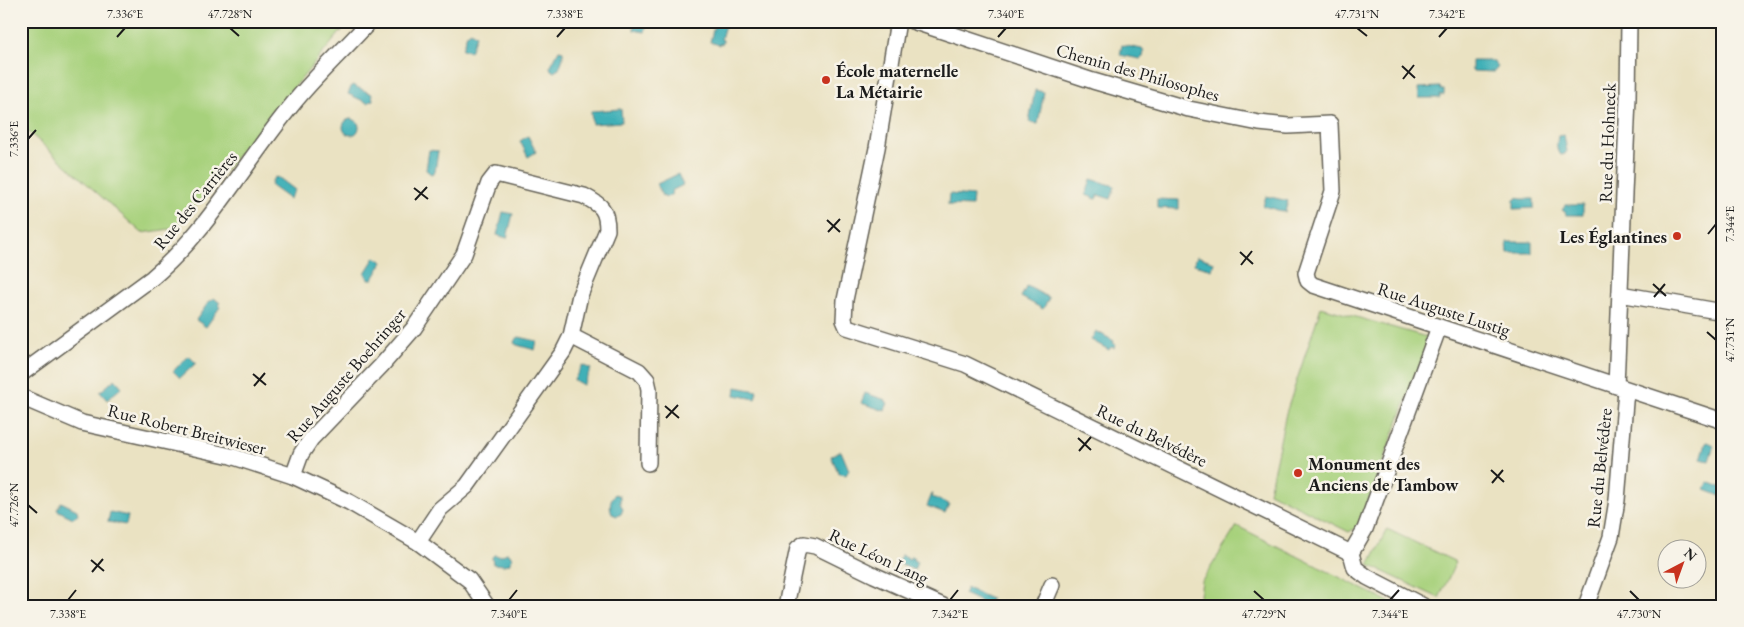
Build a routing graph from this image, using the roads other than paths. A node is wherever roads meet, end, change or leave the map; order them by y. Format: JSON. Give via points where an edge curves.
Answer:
{"nodes":[{"id":1,"x":370,"y":21,"type":"edge"},
{"id":2,"x":1629,"y":21,"type":"edge"},
{"id":3,"x":898,"y":22,"type":"edge"},
{"id":4,"x":1330,"y":124,"type":"joint"},
{"id":5,"x":1620,"y":294,"type":"junction"},
{"id":6,"x":1723,"y":312,"type":"edge"},
{"id":7,"x":1439,"y":327,"type":"junction"},
{"id":8,"x":571,"y":336,"type":"junction"},
{"id":9,"x":21,"y":374,"type":"edge"},
{"id":10,"x":1621,"y":388,"type":"junction"},
{"id":11,"x":21,"y":396,"type":"edge"},
{"id":12,"x":1723,"y":422,"type":"edge"},
{"id":13,"x":648,"y":463,"type":"dead end"},
{"id":14,"x":293,"y":476,"type":"junction"},
{"id":15,"x":418,"y":542,"type":"junction"},
{"id":16,"x":1352,"y":553,"type":"junction"},
{"id":17,"x":1052,"y":585,"type":"dead end"},
{"id":18,"x":487,"y":606,"type":"edge"},
{"id":19,"x":786,"y":606,"type":"edge"},
{"id":20,"x":943,"y":606,"type":"edge"},
{"id":21,"x":1043,"y":606,"type":"edge"},
{"id":22,"x":1423,"y":606,"type":"edge"},
{"id":23,"x":1586,"y":606,"type":"edge"}],
"edges":[{"from":1,"to":9,"type":"street","name":"Rue des Carrières","via":[[292,104],[215,209],[169,264]]},
{"from":2,"to":5,"type":"street","name":"Rue du Hohneck"},
{"from":3,"to":4,"type":"street","name":"Chemin des Philosophes","via":[[1189,109],[1259,123],[1288,126]]},
{"from":3,"to":16,"type":"street","name":"Rue du Belvédère","via":[[877,148],[845,300],[847,327],[965,364]]},
{"from":4,"to":7,"type":"street","name":"Rue Auguste Lustig","via":[[1333,191],[1306,273],[1308,281],[1344,297]]},
{"from":5,"to":6,"type":"street"},
{"from":5,"to":10,"type":"street","name":"Rue du Hohneck"},
{"from":7,"to":10,"type":"street","name":"Rue Auguste Lustig"},
{"from":7,"to":16,"type":"street","via":[[1365,529]]},
{"from":8,"to":13,"type":"street","via":[[640,371],[647,380]]},
{"from":8,"to":14,"type":"street","name":"Rue Auguste Boehringer","via":[[580,295],[607,230],[603,208],[584,196],[496,174],[489,183],[464,254],[414,328],[311,439]]},
{"from":8,"to":15,"type":"street","name":"Rue Auguste Boehringer","via":[[563,352],[471,480],[440,509]]},
{"from":10,"to":12,"type":"street","name":"Rue Auguste Lustig"},
{"from":10,"to":23,"type":"street","name":"Rue du Belvédère","via":[[1617,500],[1611,537]]},
{"from":11,"to":14,"type":"street","name":"Rue Robert Breitwieser","via":[[82,423],[231,456]]},
{"from":14,"to":15,"type":"street","name":"Rue Robert Breitwieser","via":[[349,502]]},
{"from":15,"to":18,"type":"street","name":"Rue Robert Breitwieser","via":[[470,580]]},
{"from":16,"to":22,"type":"street","via":[[1355,568],[1367,577]]},
{"from":17,"to":21,"type":"street"},
{"from":19,"to":20,"type":"street","name":"Rue Léon Lang","via":[[798,548],[804,544],[815,546]]}]}
